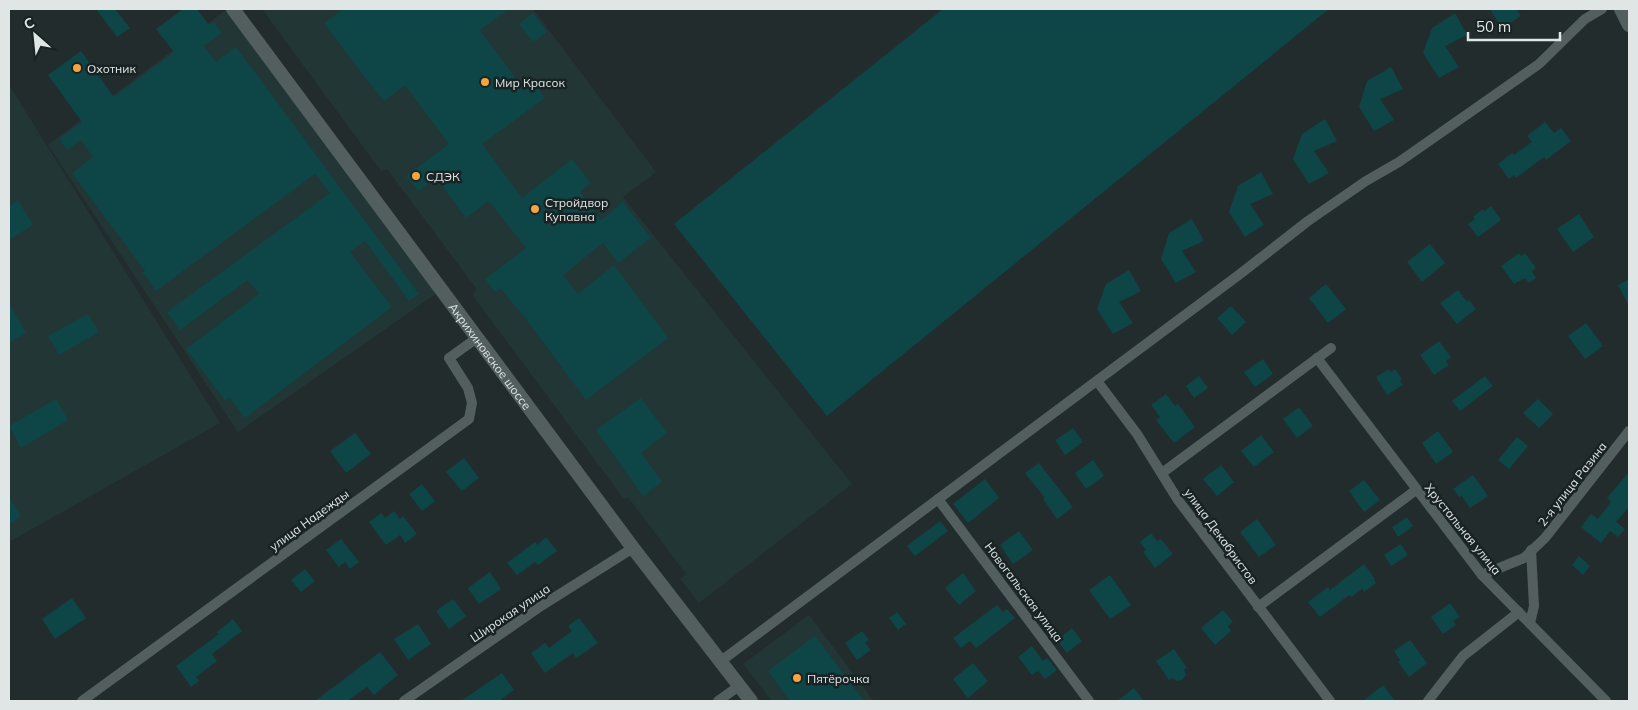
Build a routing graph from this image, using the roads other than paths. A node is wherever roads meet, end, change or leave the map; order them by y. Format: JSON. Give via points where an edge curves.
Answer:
{"nodes":[{"id":1,"x":233,"y":9,"type":"edge"},
{"id":2,"x":1602,"y":9,"type":"edge"},
{"id":3,"x":1620,"y":9,"type":"edge"},
{"id":4,"x":1629,"y":25,"type":"edge"},
{"id":5,"x":477,"y":338,"type":"junction"},
{"id":6,"x":1331,"y":348,"type":"dead end"},
{"id":7,"x":1317,"y":358,"type":"junction"},
{"id":8,"x":1096,"y":382,"type":"junction"},
{"id":9,"x":1629,"y":431,"type":"edge"},
{"id":10,"x":1162,"y":474,"type":"junction"},
{"id":11,"x":1416,"y":490,"type":"junction"},
{"id":12,"x":938,"y":499,"type":"junction"},
{"id":13,"x":633,"y":548,"type":"junction"},
{"id":14,"x":1532,"y":550,"type":"junction"},
{"id":15,"x":1482,"y":575,"type":"junction"},
{"id":16,"x":1258,"y":607,"type":"junction"},
{"id":17,"x":1519,"y":612,"type":"junction"},
{"id":18,"x":1530,"y":623,"type":"junction"},
{"id":19,"x":721,"y":661,"type":"junction"},
{"id":20,"x":739,"y":686,"type":"junction"},
{"id":21,"x":82,"y":701,"type":"edge"},
{"id":22,"x":404,"y":701,"type":"edge"},
{"id":23,"x":718,"y":701,"type":"edge"},
{"id":24,"x":751,"y":701,"type":"edge"},
{"id":25,"x":1089,"y":701,"type":"edge"},
{"id":26,"x":1330,"y":701,"type":"edge"},
{"id":27,"x":1428,"y":701,"type":"edge"},
{"id":28,"x":1606,"y":701,"type":"edge"}],
"edges":[{"from":1,"to":5,"type":"main road","name":"Акрихиновское шоссе"},
{"from":2,"to":8,"type":"street","via":[[1585,19],[1539,64],[1308,221]]},
{"from":3,"to":4,"type":"main road"},
{"from":5,"to":13,"type":"main road","name":"Акрихиновское шоссе"},
{"from":5,"to":21,"type":"street","name":"улица Надежды","via":[[449,358],[468,388],[472,403],[469,419]]},
{"from":6,"to":7,"type":"street"},
{"from":7,"to":10,"type":"street"},
{"from":7,"to":11,"type":"street","name":"Хрустальная улица"},
{"from":8,"to":10,"type":"street","name":"улица Декабристов","via":[[1137,434]]},
{"from":8,"to":12,"type":"street"},
{"from":9,"to":14,"type":"street","name":"2-я улица Разина","via":[[1551,531]]},
{"from":10,"to":16,"type":"street","name":"улица Декабристов"},
{"from":11,"to":15,"type":"street","name":"Хрустальная улица"},
{"from":11,"to":16,"type":"street"},
{"from":12,"to":19,"type":"street"},
{"from":12,"to":25,"type":"street","name":"Новогальская улица"},
{"from":13,"to":19,"type":"main road","name":"Акрихиновское шоссе"},
{"from":13,"to":22,"type":"street","name":"Широкая улица"},
{"from":14,"to":15,"type":"street","name":"2-я улица Разина","via":[[1524,558]]},
{"from":14,"to":18,"type":"street","via":[[1534,606]]},
{"from":15,"to":17,"type":"street","name":"Хрустальная улица"},
{"from":16,"to":26,"type":"street","name":"улица Декабристов"},
{"from":17,"to":18,"type":"street","name":"Хрустальная улица"},
{"from":17,"to":27,"type":"street","via":[[1463,656]]},
{"from":18,"to":28,"type":"street","name":"Хрустальная улица"},
{"from":19,"to":20,"type":"main road","name":"Акрихиновское шоссе"},
{"from":20,"to":23,"type":"street"},
{"from":20,"to":24,"type":"main road","name":"Акрихиновское шоссе"}]}
